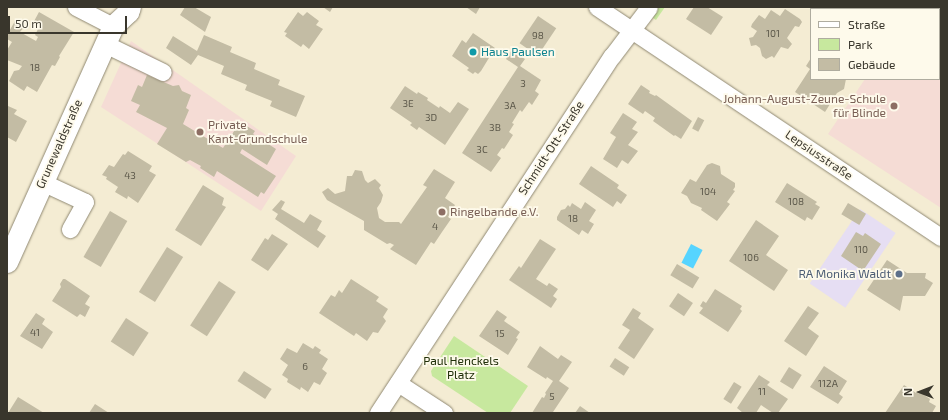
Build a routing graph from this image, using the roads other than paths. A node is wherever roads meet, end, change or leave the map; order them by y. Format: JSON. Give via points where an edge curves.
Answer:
{"nodes":[{"id":1,"x":76,"y":7,"type":"edge"},
{"id":2,"x":130,"y":7,"type":"edge"},
{"id":3,"x":597,"y":7,"type":"edge"},
{"id":4,"x":649,"y":7,"type":"edge"},
{"id":5,"x":110,"y":25,"type":"edge"},
{"id":6,"x":632,"y":30,"type":"junction"},
{"id":7,"x":163,"y":72,"type":"dead end"},
{"id":8,"x":42,"y":182,"type":"junction"},
{"id":9,"x":70,"y":229,"type":"dead end"},
{"id":10,"x":941,"y":237,"type":"edge"},
{"id":11,"x":9,"y":250,"type":"edge"},
{"id":12,"x":398,"y":383,"type":"junction"},
{"id":13,"x":378,"y":413,"type":"edge"},
{"id":14,"x":444,"y":413,"type":"edge"}],
"edges":[{"from":1,"to":5,"type":"street"},
{"from":2,"to":5,"type":"main road","name":"Grunewaldstraße","via":[[128,12]]},
{"from":3,"to":6,"type":"street","name":"Lepsiusstraße"},
{"from":4,"to":6,"type":"street","name":"Schmidt-Ott-Straße"},
{"from":5,"to":7,"type":"street"},
{"from":5,"to":8,"type":"main road","name":"Grunewaldstraße"},
{"from":6,"to":10,"type":"street","name":"Lepsiusstraße"},
{"from":6,"to":12,"type":"street","name":"Schmidt-Ott-Straße","via":[[615,52]]},
{"from":8,"to":9,"type":"street","via":[[85,202]]},
{"from":8,"to":11,"type":"main road","name":"Grunewaldstraße"},
{"from":12,"to":13,"type":"street","name":"Schmidt-Ott-Straße"},
{"from":12,"to":14,"type":"street"}]}
